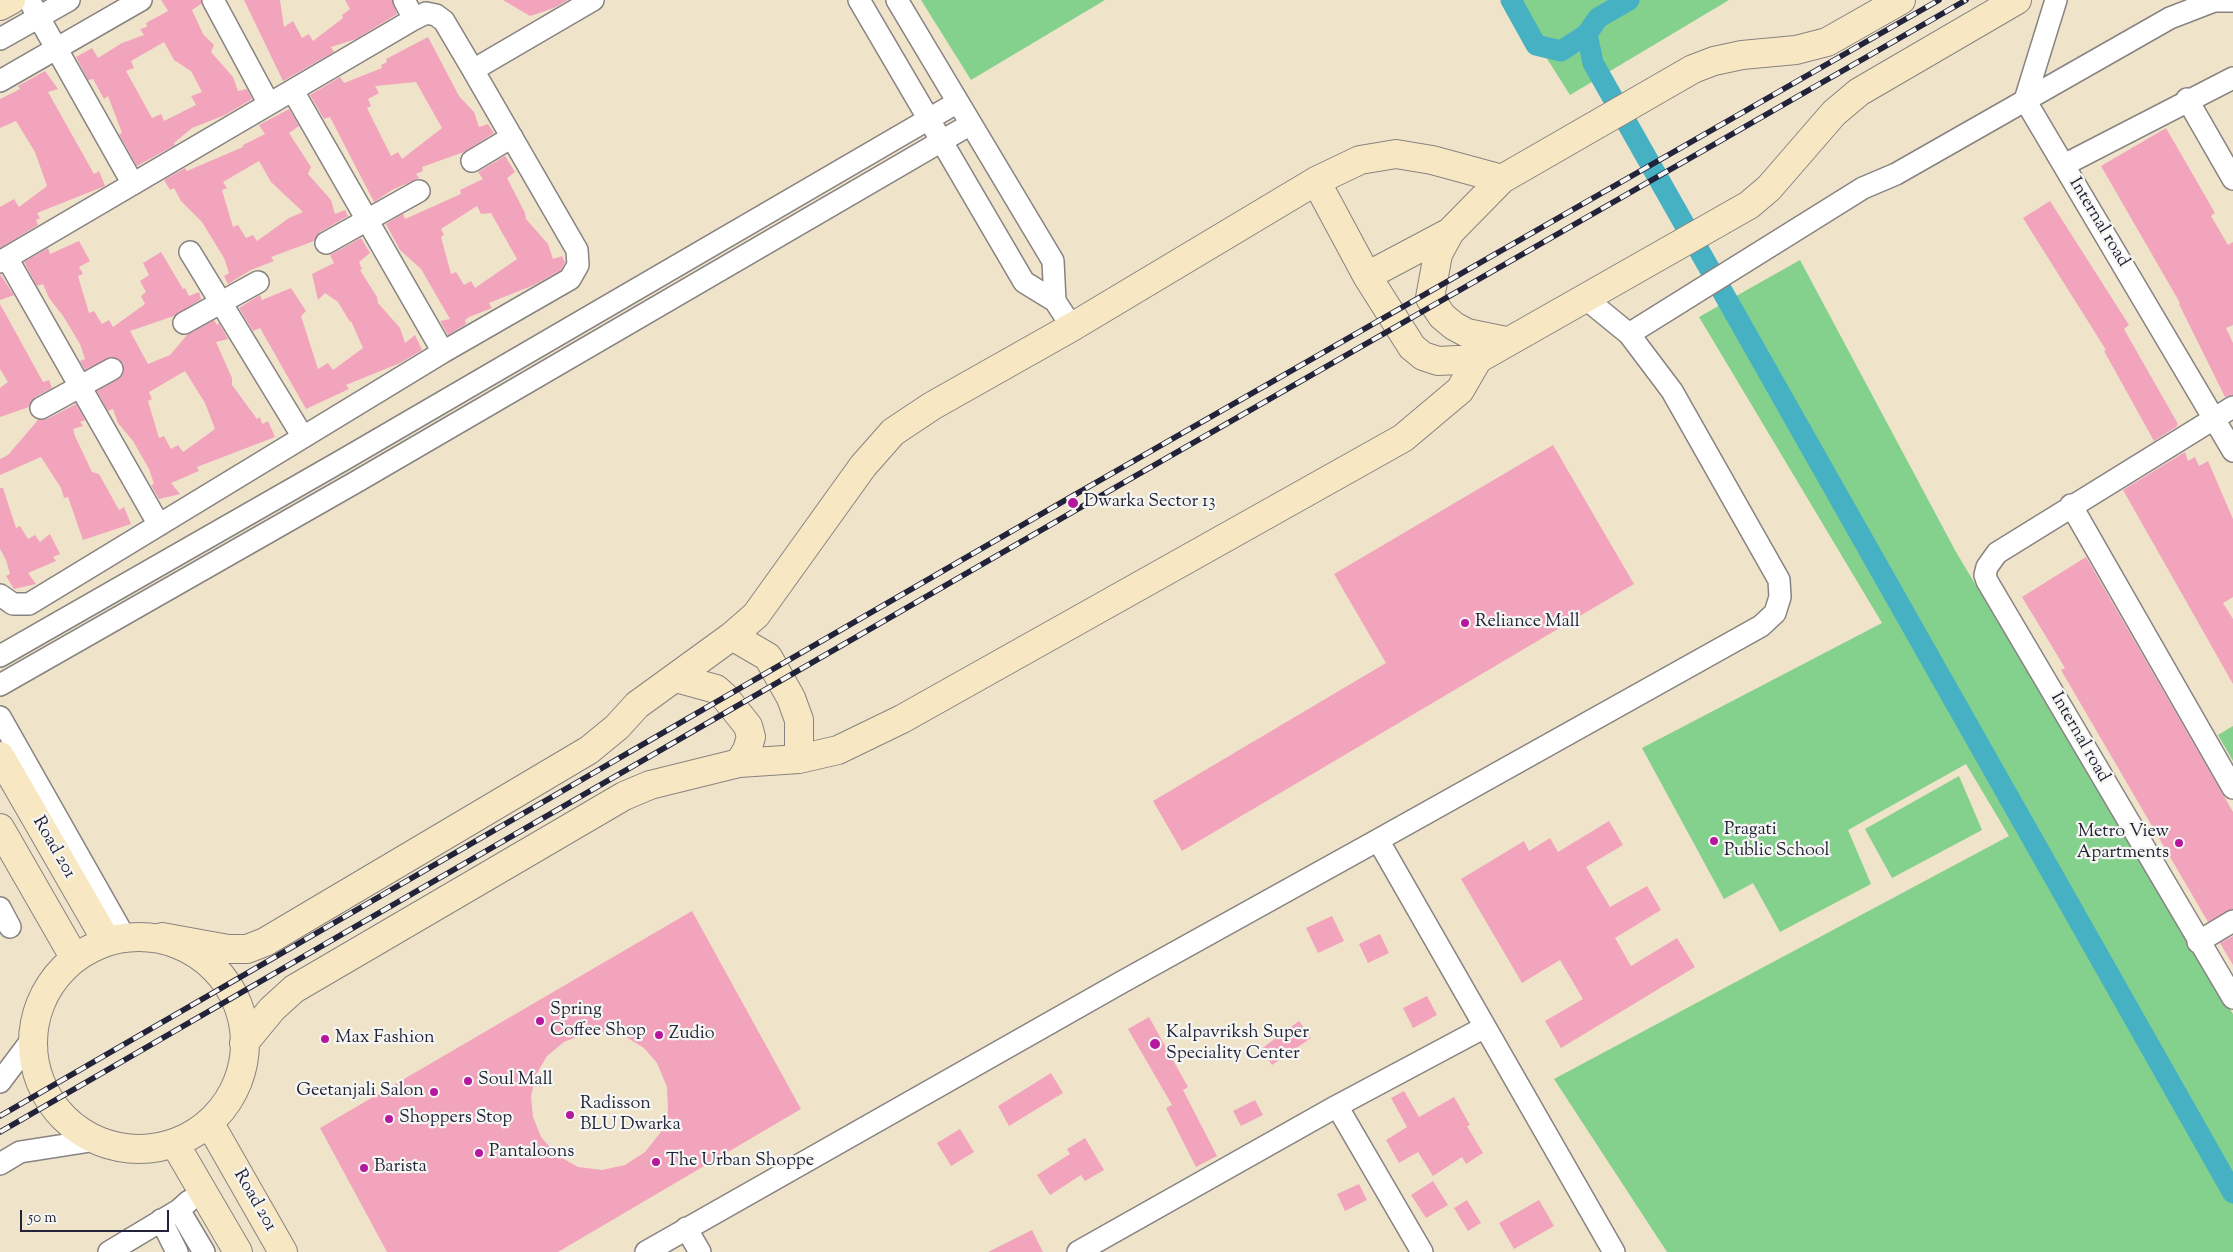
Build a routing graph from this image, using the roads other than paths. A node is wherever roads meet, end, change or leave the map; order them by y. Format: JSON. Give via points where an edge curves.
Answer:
{"nodes":[{"id":1,"x":11,"y":0,"type":"edge"},
{"id":2,"x":69,"y":0,"type":"edge"},
{"id":3,"x":141,"y":0,"type":"edge"},
{"id":4,"x":213,"y":0,"type":"edge"},
{"id":5,"x":404,"y":0,"type":"edge"},
{"id":6,"x":593,"y":0,"type":"edge"},
{"id":7,"x":859,"y":0,"type":"edge"},
{"id":8,"x":897,"y":0,"type":"edge"},
{"id":9,"x":1902,"y":0,"type":"edge"},
{"id":10,"x":2017,"y":0,"type":"edge"},
{"id":11,"x":2056,"y":0,"type":"edge"},
{"id":12,"x":2233,"y":1,"type":"edge"},
{"id":13,"x":0,"y":6,"type":"edge"},
{"id":14,"x":33,"y":9,"type":"edge"},
{"id":15,"x":414,"y":19,"type":"junction"},
{"id":16,"x":0,"y":39,"type":"edge"},
{"id":17,"x":56,"y":48,"type":"junction"},
{"id":18,"x":473,"y":70,"type":"junction"},
{"id":19,"x":2233,"y":78,"type":"edge"},
{"id":20,"x":0,"y":80,"type":"edge"},
{"id":21,"x":293,"y":90,"type":"junction"},
{"id":22,"x":2025,"y":100,"type":"junction"},
{"id":23,"x":2187,"y":100,"type":"junction"},
{"id":24,"x":958,"y":102,"type":"junction"},
{"id":25,"x":269,"y":104,"type":"junction"},
{"id":26,"x":929,"y":119,"type":"junction"},
{"id":27,"x":971,"y":124,"type":"junction"},
{"id":28,"x":512,"y":137,"type":"junction"},
{"id":29,"x":942,"y":141,"type":"junction"},
{"id":30,"x":472,"y":160,"type":"dead end"},
{"id":31,"x":2064,"y":165,"type":"junction"},
{"id":32,"x":1502,"y":179,"type":"junction"},
{"id":33,"x":2233,"y":179,"type":"edge"},
{"id":34,"x":1316,"y":181,"type":"junction"},
{"id":35,"x":133,"y":184,"type":"junction"},
{"id":36,"x":419,"y":191,"type":"dead end"},
{"id":37,"x":367,"y":220,"type":"junction"},
{"id":38,"x":1450,"y":232,"type":"junction"},
{"id":39,"x":326,"y":243,"type":"dead end"},
{"id":40,"x":190,"y":252,"type":"dead end"},
{"id":41,"x":3,"y":260,"type":"edge"},
{"id":42,"x":1367,"y":276,"type":"junction"},
{"id":43,"x":258,"y":282,"type":"dead end"},
{"id":44,"x":1585,"y":298,"type":"junction"},
{"id":45,"x":1055,"y":301,"type":"junction"},
{"id":46,"x":221,"y":304,"type":"junction"},
{"id":47,"x":184,"y":323,"type":"dead end"},
{"id":48,"x":1072,"y":327,"type":"junction"},
{"id":49,"x":1629,"y":334,"type":"junction"},
{"id":50,"x":1506,"y":342,"type":"junction"},
{"id":51,"x":443,"y":352,"type":"junction"},
{"id":52,"x":1478,"y":359,"type":"junction"},
{"id":53,"x":112,"y":369,"type":"dead end"},
{"id":54,"x":80,"y":386,"type":"junction"},
{"id":55,"x":41,"y":408,"type":"dead end"},
{"id":56,"x":2233,"y":408,"type":"edge"},
{"id":57,"x":2214,"y":419,"type":"junction"},
{"id":58,"x":303,"y":437,"type":"junction"},
{"id":59,"x":2233,"y":451,"type":"edge"},
{"id":60,"x":2071,"y":505,"type":"junction"},
{"id":61,"x":159,"y":525,"type":"junction"},
{"id":62,"x":0,"y":595,"type":"edge"},
{"id":63,"x":732,"y":636,"type":"junction"},
{"id":64,"x":0,"y":656,"type":"edge"},
{"id":65,"x":676,"y":678,"type":"junction"},
{"id":66,"x":0,"y":685,"type":"edge"},
{"id":67,"x":0,"y":718,"type":"edge"},
{"id":68,"x":0,"y":756,"type":"edge"},
{"id":69,"x":798,"y":759,"type":"junction"},
{"id":70,"x":739,"y":763,"type":"junction"},
{"id":71,"x":2233,"y":788,"type":"edge"},
{"id":72,"x":0,"y":828,"type":"edge"},
{"id":73,"x":1378,"y":840,"type":"junction"},
{"id":74,"x":0,"y":908,"type":"edge"},
{"id":75,"x":2233,"y":921,"type":"edge"},
{"id":76,"x":10,"y":927,"type":"dead end"},
{"id":77,"x":162,"y":937,"type":"junction"},
{"id":78,"x":115,"y":938,"type":"junction"},
{"id":79,"x":2198,"y":942,"type":"junction"},
{"id":80,"x":74,"y":957,"type":"junction"},
{"id":81,"x":2233,"y":998,"type":"edge"},
{"id":82,"x":1485,"y":1027,"type":"junction"},
{"id":83,"x":34,"y":1038,"type":"junction"},
{"id":84,"x":244,"y":1043,"type":"junction"},
{"id":85,"x":0,"y":1082,"type":"edge"},
{"id":86,"x":1337,"y":1106,"type":"junction"},
{"id":87,"x":210,"y":1124,"type":"junction"},
{"id":88,"x":97,"y":1140,"type":"junction"},
{"id":89,"x":175,"y":1144,"type":"junction"},
{"id":90,"x":0,"y":1164,"type":"edge"},
{"id":91,"x":202,"y":1190,"type":"junction"},
{"id":92,"x":170,"y":1215,"type":"junction"},
{"id":93,"x":686,"y":1228,"type":"junction"},
{"id":94,"x":109,"y":1252,"type":"edge"},
{"id":95,"x":177,"y":1252,"type":"edge"},
{"id":96,"x":204,"y":1252,"type":"edge"},
{"id":97,"x":238,"y":1252,"type":"edge"},
{"id":98,"x":283,"y":1252,"type":"edge"},
{"id":99,"x":646,"y":1252,"type":"edge"},
{"id":100,"x":700,"y":1252,"type":"edge"},
{"id":101,"x":1078,"y":1252,"type":"edge"},
{"id":102,"x":1422,"y":1252,"type":"edge"},
{"id":103,"x":1614,"y":1252,"type":"edge"}],
"edges":[{"from":1,"to":13,"type":"street"},
{"from":2,"to":14,"type":"street"},
{"from":3,"to":17,"type":"street"},
{"from":4,"to":25,"type":"street"},
{"from":5,"to":15,"type":"street"},
{"from":6,"to":18,"type":"street"},
{"from":7,"to":26,"type":"street"},
{"from":8,"to":24,"type":"street"},
{"from":9,"to":32,"type":"street","via":[[1826,42],[1796,50],[1742,55],[1694,69]]},
{"from":10,"to":44,"type":"street","via":[[1859,92],[1834,113],[1769,188],[1750,205]]},
{"from":11,"to":22,"type":"street"},
{"from":12,"to":22,"type":"street","via":[[2214,1],[2170,18]]},
{"from":14,"to":16,"type":"street"},
{"from":14,"to":17,"type":"street"},
{"from":15,"to":18,"type":"street","via":[[426,13],[444,21]]},
{"from":15,"to":21,"type":"street"},
{"from":17,"to":20,"type":"street"},
{"from":17,"to":35,"type":"street"},
{"from":18,"to":28,"type":"street"},
{"from":19,"to":23,"type":"street","name":"Internal road"},
{"from":21,"to":25,"type":"street"},
{"from":21,"to":37,"type":"street"},
{"from":22,"to":31,"type":"street"},
{"from":22,"to":49,"type":"street","via":[[1896,174],[1863,188]]},
{"from":23,"to":31,"type":"street","name":"Internal road"},
{"from":23,"to":33,"type":"street"},
{"from":24,"to":26,"type":"street"},
{"from":24,"to":27,"type":"street"},
{"from":25,"to":35,"type":"street"},
{"from":26,"to":29,"type":"street"},
{"from":26,"to":64,"type":"street"},
{"from":27,"to":29,"type":"street"},
{"from":27,"to":45,"type":"street","via":[[1053,261]]},
{"from":28,"to":30,"type":"street"},
{"from":28,"to":51,"type":"street","via":[[577,250],[578,265],[570,279]]},
{"from":29,"to":45,"type":"street","via":[[1024,282]]},
{"from":29,"to":66,"type":"street"},
{"from":31,"to":57,"type":"street","name":"Internal road"},
{"from":32,"to":34,"type":"street","via":[[1396,154],[1360,160]]},
{"from":32,"to":38,"type":"street"},
{"from":34,"to":42,"type":"street"},
{"from":34,"to":48,"type":"street"},
{"from":35,"to":41,"type":"street"},
{"from":36,"to":37,"type":"street"},
{"from":37,"to":39,"type":"street"},
{"from":37,"to":51,"type":"street"},
{"from":38,"to":42,"type":"street"},
{"from":38,"to":50,"type":"street","via":[[1438,254],[1430,298],[1442,316],[1454,326],[1467,333]]},
{"from":40,"to":46,"type":"street"},
{"from":41,"to":54,"type":"street"},
{"from":42,"to":52,"type":"street","via":[[1412,347],[1423,356],[1438,361]]},
{"from":43,"to":46,"type":"street"},
{"from":44,"to":49,"type":"street"},
{"from":44,"to":50,"type":"street"},
{"from":45,"to":48,"type":"street"},
{"from":46,"to":47,"type":"street"},
{"from":46,"to":58,"type":"street"},
{"from":48,"to":63,"type":"street","via":[[932,406],[893,432],[863,466],[756,615]]},
{"from":49,"to":73,"type":"street","via":[[1672,392],[1779,580],[1780,596],[1775,613],[1761,626]]},
{"from":50,"to":52,"type":"street"},
{"from":51,"to":58,"type":"street"},
{"from":52,"to":69,"type":"street","via":[[1460,390],[1402,438],[902,720],[838,750]]},
{"from":53,"to":54,"type":"street"},
{"from":54,"to":55,"type":"street"},
{"from":54,"to":61,"type":"street"},
{"from":56,"to":57,"type":"street"},
{"from":57,"to":59,"type":"street","name":"Internal road"},
{"from":57,"to":60,"type":"street","name":"Internal road"},
{"from":58,"to":61,"type":"street"},
{"from":60,"to":71,"type":"street"},
{"from":60,"to":79,"type":"street","name":"Internal road","via":[[1997,553],[1986,567],[1987,581]]},
{"from":61,"to":62,"type":"street","via":[[29,604],[13,604]]},
{"from":63,"to":65,"type":"street"},
{"from":63,"to":69,"type":"street","via":[[768,658],[790,698],[799,720]]},
{"from":65,"to":70,"type":"street","via":[[716,690],[748,726],[751,737]]},
{"from":65,"to":77,"type":"street","via":[[637,705],[589,750],[265,942],[247,949],[228,950]]},
{"from":67,"to":78,"type":"street"},
{"from":68,"to":78,"type":"street","name":"Road 201"},
{"from":69,"to":70,"type":"street"},
{"from":70,"to":84,"type":"street","via":[[650,785],[624,796],[294,989],[272,1009]]},
{"from":72,"to":80,"type":"street","name":"Road 201"},
{"from":73,"to":82,"type":"street"},
{"from":73,"to":93,"type":"street"},
{"from":74,"to":76,"type":"street"},
{"from":75,"to":79,"type":"street"},
{"from":77,"to":78,"type":"street"},
{"from":77,"to":84,"type":"street","via":[[198,952],[229,984],[245,1026]]},
{"from":78,"to":80,"type":"street"},
{"from":79,"to":81,"type":"street","name":"Internal road"},
{"from":80,"to":83,"type":"street","via":[[49,984],[34,1020]]},
{"from":82,"to":86,"type":"street"},
{"from":82,"to":103,"type":"street"},
{"from":83,"to":85,"type":"street"},
{"from":83,"to":88,"type":"street","via":[[33,1061],[48,1101],[81,1133]]},
{"from":84,"to":87,"type":"street","via":[[244,1065],[227,1103]]},
{"from":86,"to":101,"type":"street"},
{"from":86,"to":102,"type":"street"},
{"from":87,"to":89,"type":"street"},
{"from":87,"to":98,"type":"street","name":"Road 201"},
{"from":88,"to":89,"type":"street","via":[[116,1148],[152,1149]]},
{"from":88,"to":90,"type":"street","via":[[20,1152]]},
{"from":89,"to":91,"type":"street"},
{"from":91,"to":92,"type":"street"},
{"from":91,"to":97,"type":"street"},
{"from":92,"to":94,"type":"street"},
{"from":92,"to":95,"type":"street"},
{"from":92,"to":96,"type":"street"},
{"from":93,"to":99,"type":"street"},
{"from":93,"to":100,"type":"street"}]}
